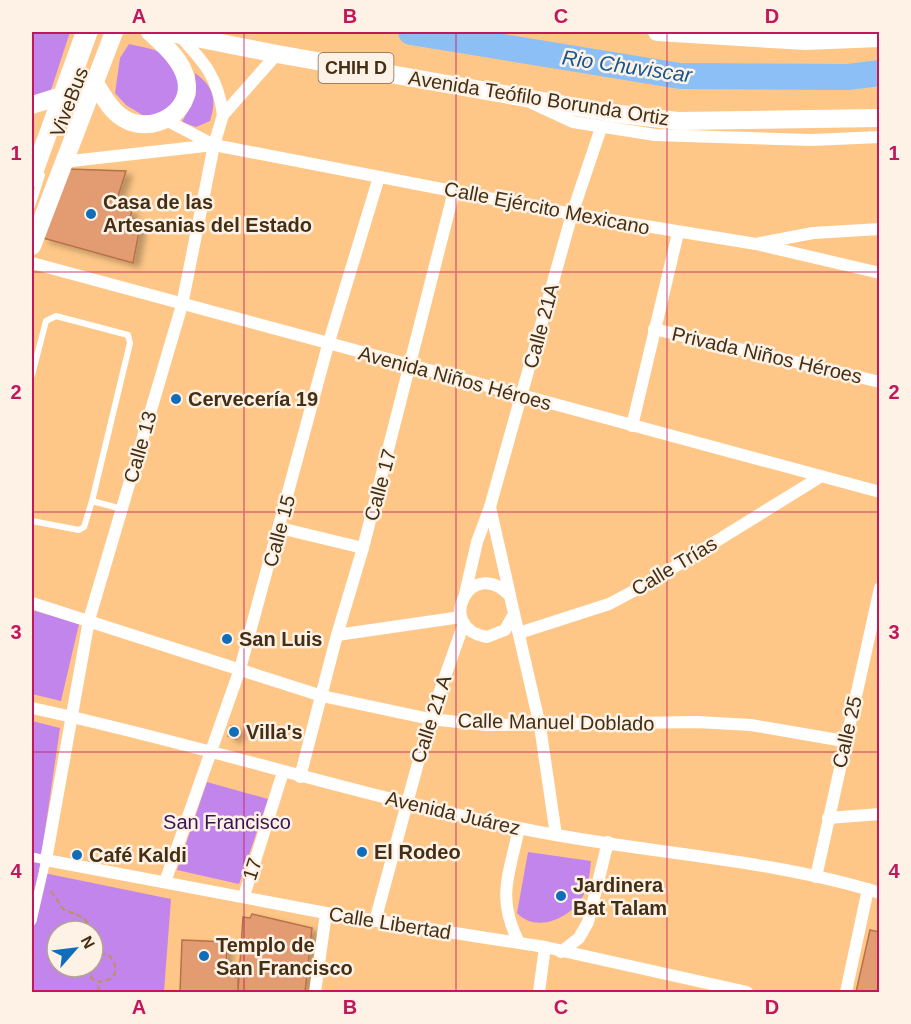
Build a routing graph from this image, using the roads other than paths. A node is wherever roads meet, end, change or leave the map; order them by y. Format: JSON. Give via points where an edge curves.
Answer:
{"nodes":[{"id":1,"x":150,"y":32,"type":"edge"},
{"id":2,"x":657,"y":32,"type":"edge"},
{"id":3,"x":172,"y":33,"type":"edge"},
{"id":4,"x":88,"y":37,"type":"edge"},
{"id":5,"x":112,"y":38,"type":"edge"},
{"id":6,"x":879,"y":38,"type":"edge"},
{"id":7,"x":277,"y":54,"type":"junction"},
{"id":8,"x":94,"y":82,"type":"junction"},
{"id":9,"x":67,"y":96,"type":"junction"},
{"id":10,"x":523,"y":98,"type":"junction"},
{"id":11,"x":32,"y":105,"type":"edge"},
{"id":12,"x":223,"y":115,"type":"junction"},
{"id":13,"x":879,"y":118,"type":"edge"},
{"id":14,"x":166,"y":120,"type":"junction"},
{"id":15,"x":601,"y":128,"type":"junction"},
{"id":16,"x":879,"y":137,"type":"edge"},
{"id":17,"x":214,"y":145,"type":"junction"},
{"id":18,"x":62,"y":162,"type":"junction"},
{"id":19,"x":32,"y":176,"type":"edge"},
{"id":20,"x":379,"y":177,"type":"junction"},
{"id":21,"x":454,"y":191,"type":"junction"},
{"id":22,"x":32,"y":206,"type":"edge"},
{"id":23,"x":572,"y":214,"type":"junction"},
{"id":24,"x":879,"y":229,"type":"edge"},
{"id":25,"x":678,"y":233,"type":"junction"},
{"id":26,"x":756,"y":244,"type":"junction"},
{"id":27,"x":32,"y":246,"type":"edge"},
{"id":28,"x":32,"y":263,"type":"edge"},
{"id":29,"x":879,"y":273,"type":"edge"},
{"id":30,"x":182,"y":304,"type":"junction"},
{"id":31,"x":654,"y":329,"type":"junction"},
{"id":32,"x":328,"y":345,"type":"junction"},
{"id":33,"x":411,"y":365,"type":"junction"},
{"id":34,"x":32,"y":375,"type":"edge"},
{"id":35,"x":879,"y":382,"type":"edge"},
{"id":36,"x":522,"y":396,"type":"junction"},
{"id":37,"x":632,"y":426,"type":"junction"},
{"id":38,"x":820,"y":477,"type":"junction"},
{"id":39,"x":879,"y":492,"type":"edge"},
{"id":40,"x":92,"y":501,"type":"junction"},
{"id":41,"x":490,"y":507,"type":"junction"},
{"id":42,"x":122,"y":510,"type":"junction"},
{"id":43,"x":32,"y":520,"type":"edge"},
{"id":44,"x":280,"y":528,"type":"junction"},
{"id":45,"x":363,"y":548,"type":"junction"},
{"id":46,"x":879,"y":588,"type":"edge"},
{"id":47,"x":465,"y":594,"type":"junction"},
{"id":48,"x":510,"y":596,"type":"junction"},
{"id":49,"x":32,"y":603,"type":"edge"},
{"id":50,"x":514,"y":614,"type":"junction"},
{"id":51,"x":89,"y":620,"type":"junction"},
{"id":52,"x":462,"y":620,"type":"junction"},
{"id":53,"x":519,"y":633,"type":"junction"},
{"id":54,"x":337,"y":635,"type":"junction"},
{"id":55,"x":240,"y":669,"type":"junction"},
{"id":56,"x":322,"y":696,"type":"junction"},
{"id":57,"x":32,"y":708,"type":"edge"},
{"id":58,"x":70,"y":716,"type":"junction"},
{"id":59,"x":430,"y":719,"type":"junction"},
{"id":60,"x":540,"y":726,"type":"junction"},
{"id":61,"x":844,"y":741,"type":"junction"},
{"id":62,"x":212,"y":752,"type":"junction"},
{"id":63,"x":283,"y":772,"type":"junction"},
{"id":64,"x":300,"y":777,"type":"junction"},
{"id":65,"x":406,"y":802,"type":"junction"},
{"id":66,"x":879,"y":814,"type":"edge"},
{"id":67,"x":828,"y":818,"type":"junction"},
{"id":68,"x":519,"y":828,"type":"junction"},
{"id":69,"x":556,"y":835,"type":"junction"},
{"id":70,"x":608,"y":842,"type":"junction"},
{"id":71,"x":32,"y":856,"type":"edge"},
{"id":72,"x":46,"y":860,"type":"junction"},
{"id":73,"x":816,"y":877,"type":"junction"},
{"id":74,"x":165,"y":882,"type":"junction"},
{"id":75,"x":874,"y":891,"type":"edge"},
{"id":76,"x":243,"y":896,"type":"junction"},
{"id":77,"x":326,"y":913,"type":"junction"},
{"id":78,"x":32,"y":921,"type":"edge"},
{"id":79,"x":375,"y":921,"type":"junction"},
{"id":80,"x":519,"y":943,"type":"junction"},
{"id":81,"x":545,"y":947,"type":"junction"},
{"id":82,"x":561,"y":952,"type":"junction"},
{"id":83,"x":707,"y":988,"type":"edge"},
{"id":84,"x":315,"y":993,"type":"edge"},
{"id":85,"x":539,"y":993,"type":"edge"},
{"id":86,"x":747,"y":993,"type":"edge"},
{"id":87,"x":846,"y":993,"type":"edge"}],
"edges":[{"from":1,"to":14,"type":"main road","via":[[177,60],[186,77],[185,99]]},
{"from":2,"to":6,"type":"main road","via":[[805,41]]},
{"from":3,"to":7,"type":"main road","name":"Avenida Teófilo Borunda Ortiz","number":"CHIH D"},
{"from":3,"to":12,"type":"street","via":[[208,68],[216,82]]},
{"from":4,"to":9,"type":"main road"},
{"from":5,"to":8,"type":"main road"},
{"from":7,"to":10,"type":"main road","name":"Avenida Teófilo Borunda Ortiz","number":"CHIH D"},
{"from":7,"to":12,"type":"street","name":"Calle 13"},
{"from":8,"to":14,"type":"main road","via":[[123,118],[149,125]]},
{"from":8,"to":18,"type":"main road"},
{"from":9,"to":11,"type":"main road"},
{"from":9,"to":19,"type":"main road"},
{"from":9,"to":22,"type":"lane","name":"ViveBus"},
{"from":10,"to":13,"type":"main road","name":"Avenida Teófilo Borunda Ortiz","number":"CHIH D","via":[[678,121]]},
{"from":10,"to":15,"type":"street","via":[[557,117]]},
{"from":12,"to":17,"type":"street","name":"Calle 13"},
{"from":14,"to":17,"type":"street"},
{"from":15,"to":16,"type":"street","via":[[655,135],[775,139]]},
{"from":15,"to":23,"type":"street","name":"Calle 21A"},
{"from":17,"to":18,"type":"street"},
{"from":17,"to":20,"type":"street","name":"Calle Ejército Mexicano"},
{"from":17,"to":30,"type":"street","name":"Calle 13"},
{"from":18,"to":27,"type":"main road"},
{"from":20,"to":21,"type":"street","name":"Calle Ejército Mexicano"},
{"from":20,"to":32,"type":"street","name":"Calle 15"},
{"from":21,"to":23,"type":"street","name":"Calle Ejército Mexicano"},
{"from":21,"to":33,"type":"street","name":"Calle 17"},
{"from":23,"to":25,"type":"street","name":"Calle Ejército Mexicano"},
{"from":23,"to":36,"type":"street","name":"Calle 21A"},
{"from":24,"to":26,"type":"street","via":[[813,233]]},
{"from":25,"to":26,"type":"street","name":"Calle Ejército Mexicano"},
{"from":25,"to":31,"type":"street"},
{"from":26,"to":29,"type":"street","name":"Calle Ejército Mexicano"},
{"from":28,"to":30,"type":"street","name":"Avenida Niños Héroes"},
{"from":30,"to":32,"type":"street","name":"Avenida Niños Héroes"},
{"from":30,"to":42,"type":"street","name":"Calle 13"},
{"from":31,"to":35,"type":"street","name":"Privada Niños Héroes"},
{"from":31,"to":37,"type":"street"},
{"from":32,"to":33,"type":"street","name":"Avenida Niños Héroes"},
{"from":32,"to":44,"type":"street","name":"Calle 15"},
{"from":33,"to":36,"type":"street","name":"Avenida Niños Héroes"},
{"from":33,"to":45,"type":"street","name":"Calle 17"},
{"from":34,"to":40,"type":"lane","via":[[49,318],[56,316],[128,335],[130,343]]},
{"from":36,"to":37,"type":"street","name":"Avenida Niños Héroes"},
{"from":36,"to":41,"type":"street","name":"Calle 21A"},
{"from":37,"to":38,"type":"street","name":"Avenida Niños Héroes"},
{"from":38,"to":39,"type":"street","name":"Avenida Niños Héroes"},
{"from":38,"to":53,"type":"street","name":"Calle Trías","via":[[609,604]]},
{"from":40,"to":42,"type":"lane"},
{"from":40,"to":43,"type":"lane","via":[[84,527],[79,530]]},
{"from":41,"to":47,"type":"street","name":"Calle 21A"},
{"from":41,"to":48,"type":"street"},
{"from":42,"to":51,"type":"street","name":"Calle 13"},
{"from":44,"to":45,"type":"street"},
{"from":44,"to":55,"type":"street","name":"Calle 15"},
{"from":45,"to":54,"type":"street","name":"Calle 17"},
{"from":46,"to":61,"type":"street","name":"Calle 25"},
{"from":47,"to":48,"type":"street","via":[[473,587],[494,584]]},
{"from":47,"to":52,"type":"street"},
{"from":48,"to":50,"type":"street"},
{"from":49,"to":51,"type":"street","name":"Calle Manuel Doblado"},
{"from":50,"to":52,"type":"street","via":[[505,630],[488,637],[470,631]]},
{"from":50,"to":53,"type":"street"},
{"from":51,"to":55,"type":"street","name":"Calle Manuel Doblado"},
{"from":51,"to":58,"type":"street","name":"Calle 13"},
{"from":52,"to":54,"type":"street"},
{"from":52,"to":59,"type":"street","name":"Calle 21 A"},
{"from":53,"to":60,"type":"street"},
{"from":54,"to":56,"type":"street","name":"Calle 17"},
{"from":55,"to":56,"type":"street","name":"Calle Manuel Doblado"},
{"from":55,"to":62,"type":"street","name":"Calle 15"},
{"from":56,"to":59,"type":"street","name":"Calle Manuel Doblado"},
{"from":56,"to":64,"type":"street","name":"Calle 17"},
{"from":57,"to":58,"type":"street","name":"Avenida Juárez"},
{"from":58,"to":62,"type":"street","name":"Avenida Juárez"},
{"from":58,"to":72,"type":"street","name":"Calle 13"},
{"from":59,"to":60,"type":"street","name":"Calle Manuel Doblado"},
{"from":59,"to":65,"type":"street","name":"Calle 21 A"},
{"from":60,"to":61,"type":"street","name":"Calle Manuel Doblado","via":[[751,725]]},
{"from":60,"to":69,"type":"street"},
{"from":61,"to":67,"type":"street","name":"Calle 25"},
{"from":62,"to":63,"type":"street","name":"Avenida Juárez"},
{"from":62,"to":74,"type":"street","name":"Calle 15"},
{"from":63,"to":64,"type":"street","name":"Avenida Juárez"},
{"from":63,"to":76,"type":"street","name":"17"},
{"from":64,"to":65,"type":"street","name":"Avenida Juárez"},
{"from":65,"to":68,"type":"street","name":"Avenida Juárez"},
{"from":65,"to":79,"type":"street","name":"Calle 21 A"},
{"from":66,"to":67,"type":"street"},
{"from":67,"to":73,"type":"street","name":"Calle 25"},
{"from":68,"to":69,"type":"street","name":"Avenida Juárez"},
{"from":68,"to":80,"type":"street","via":[[504,896],[507,919]]},
{"from":69,"to":70,"type":"street","name":"Avenida Juárez"},
{"from":70,"to":73,"type":"street","name":"Avenida Juárez"},
{"from":70,"to":82,"type":"street","via":[[588,921],[579,938]]},
{"from":71,"to":72,"type":"street","name":"Calle Libertad"},
{"from":72,"to":74,"type":"street","name":"Calle Libertad"},
{"from":72,"to":78,"type":"street"},
{"from":73,"to":75,"type":"street","name":"Avenida Juárez"},
{"from":74,"to":76,"type":"street","name":"Calle Libertad"},
{"from":75,"to":87,"type":"street"},
{"from":76,"to":77,"type":"street","name":"Calle Libertad"},
{"from":77,"to":79,"type":"street","name":"Calle Libertad"},
{"from":77,"to":84,"type":"street"},
{"from":79,"to":80,"type":"street","name":"Calle Libertad"},
{"from":80,"to":81,"type":"street","name":"Calle Libertad"},
{"from":81,"to":82,"type":"street","name":"Calle Libertad"},
{"from":81,"to":85,"type":"street"},
{"from":82,"to":83,"type":"street","name":"Calle Libertad"},
{"from":83,"to":86,"type":"street","name":"Calle Libertad"}]}
